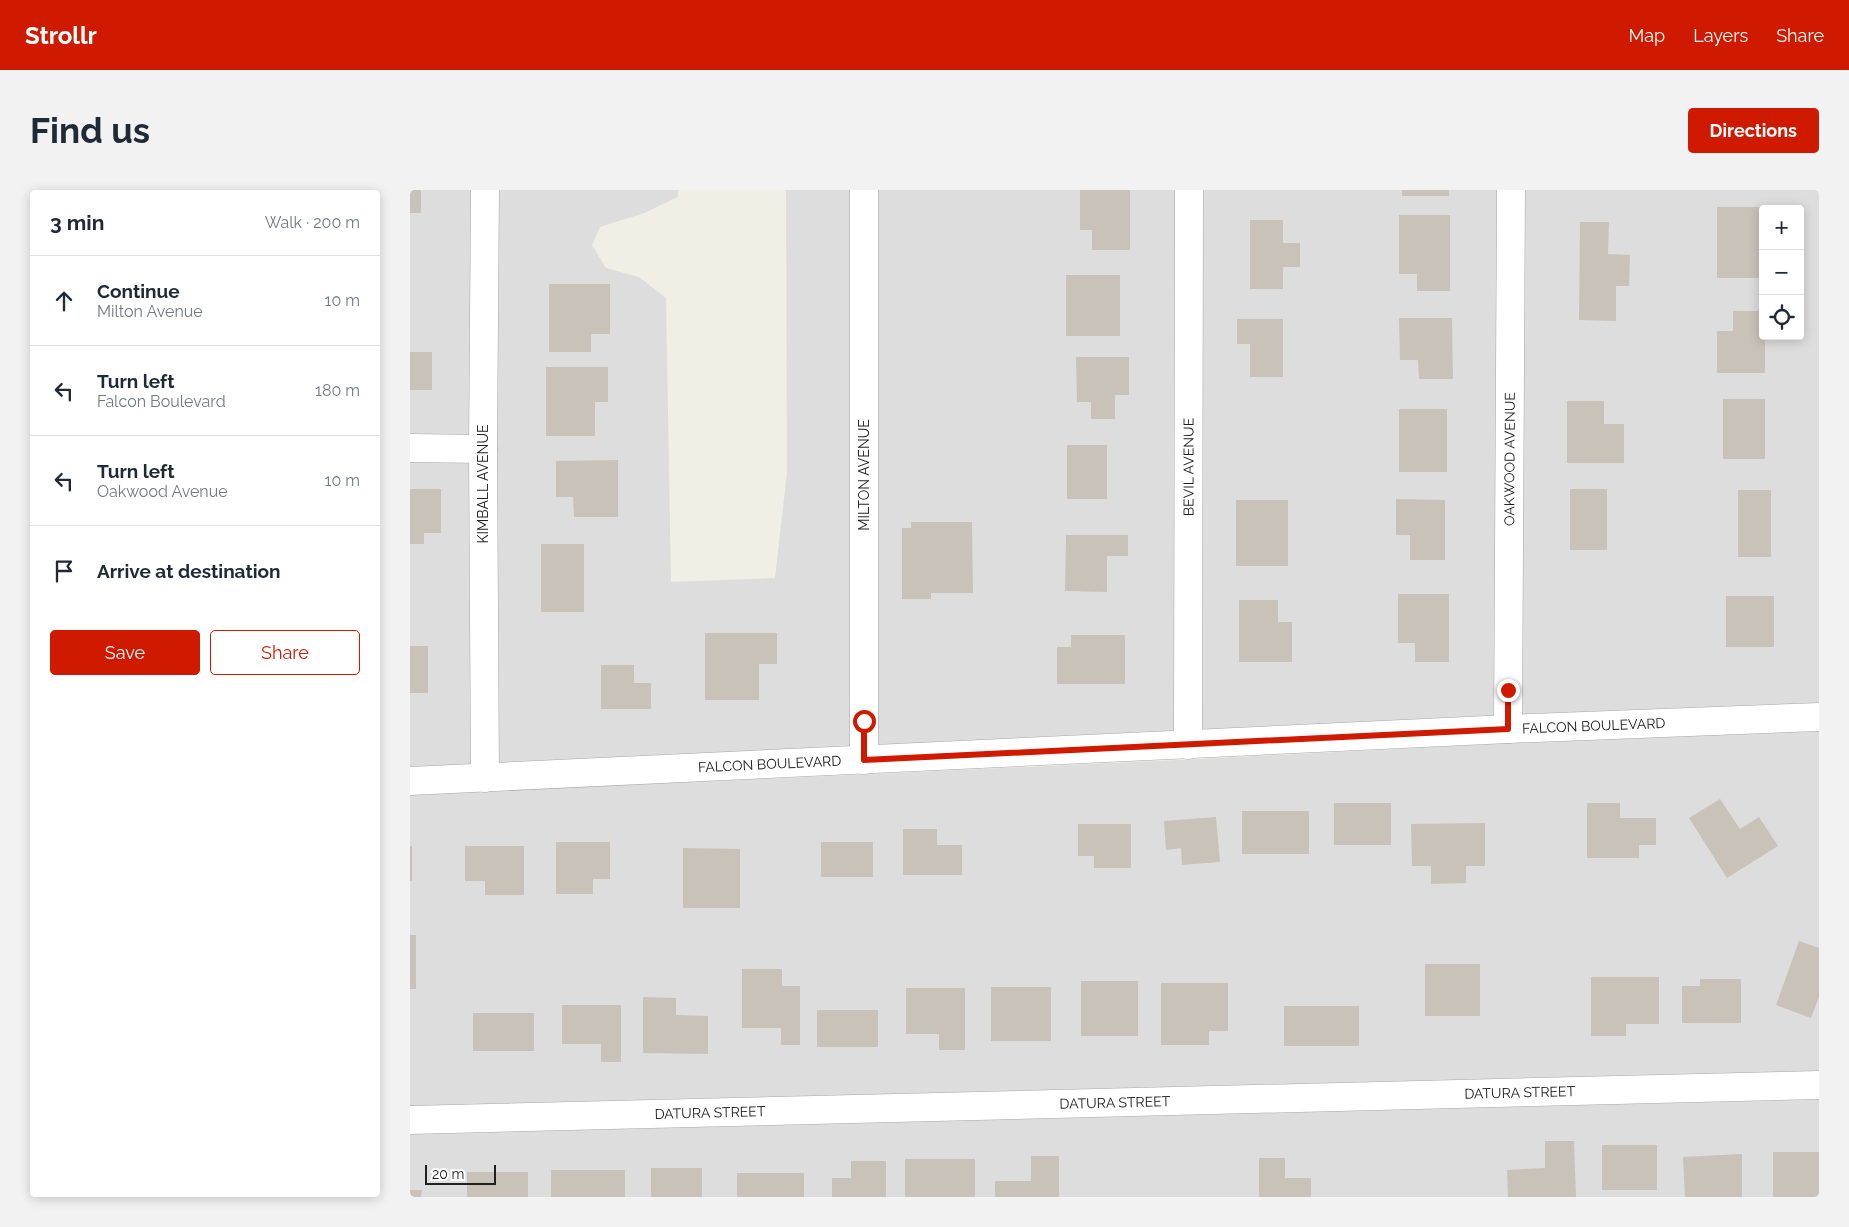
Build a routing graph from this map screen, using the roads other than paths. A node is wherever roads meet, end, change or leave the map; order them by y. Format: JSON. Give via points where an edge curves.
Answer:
{"nodes":[{"id":1,"x":485,"y":190,"type":"edge"},
{"id":2,"x":864,"y":190,"type":"edge"},
{"id":3,"x":1188,"y":190,"type":"edge"},
{"id":4,"x":1511,"y":190,"type":"edge"},
{"id":5,"x":410,"y":448,"type":"edge"},
{"id":6,"x":483,"y":448,"type":"junction"},
{"id":7,"x":1819,"y":717,"type":"edge"},
{"id":8,"x":1508,"y":729,"type":"junction"},
{"id":9,"x":1188,"y":745,"type":"junction"},
{"id":10,"x":864,"y":760,"type":"junction"},
{"id":11,"x":485,"y":778,"type":"junction"},
{"id":12,"x":410,"y":781,"type":"edge"},
{"id":13,"x":1819,"y":1085,"type":"edge"},
{"id":14,"x":410,"y":1120,"type":"edge"}],
"edges":[{"from":1,"to":6,"type":"street","name":"KIMBALL AVENUE"},
{"from":2,"to":10,"type":"street","name":"MILTON AVENUE"},
{"from":3,"to":9,"type":"street","name":"BEVIL AVENUE"},
{"from":4,"to":8,"type":"street","name":"OAKWOOD AVENUE"},
{"from":5,"to":6,"type":"street"},
{"from":6,"to":11,"type":"street","name":"KIMBALL AVENUE"},
{"from":7,"to":8,"type":"street","name":"FALCON BOULEVARD"},
{"from":8,"to":9,"type":"street","name":"FALCON BOULEVARD"},
{"from":9,"to":10,"type":"street","name":"FALCON BOULEVARD"},
{"from":10,"to":11,"type":"street","name":"FALCON BOULEVARD"},
{"from":11,"to":12,"type":"street","name":"FALCON BOULEVARD"},
{"from":13,"to":14,"type":"street","name":"DATURA STREET"}]}
